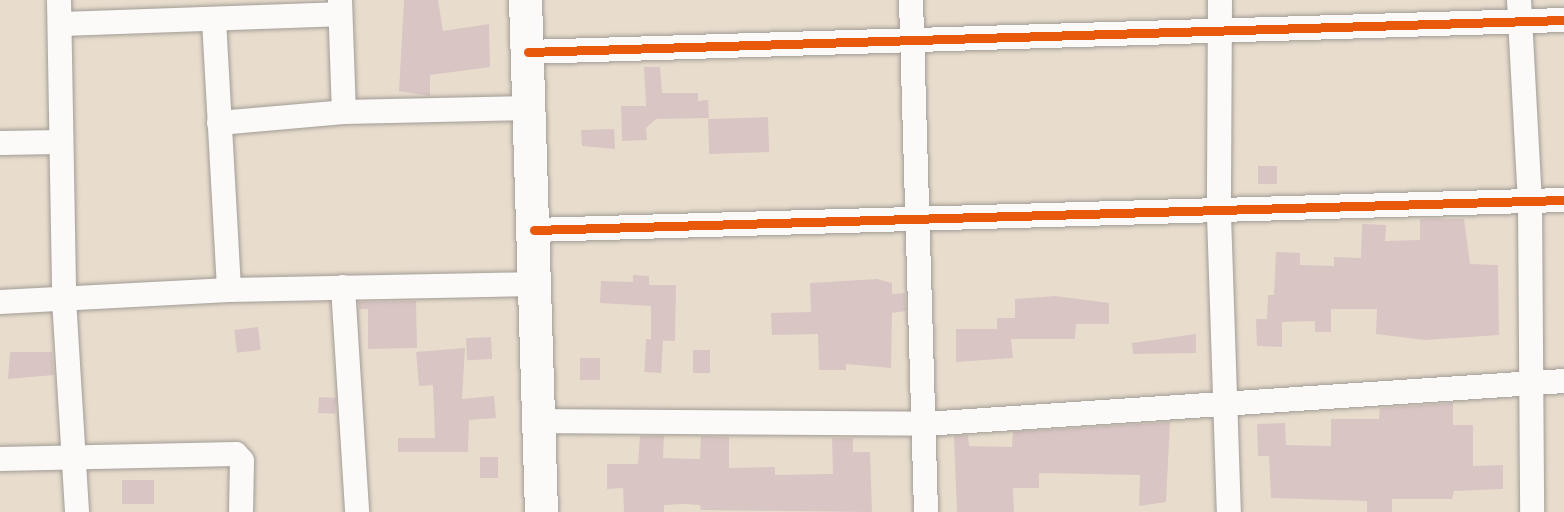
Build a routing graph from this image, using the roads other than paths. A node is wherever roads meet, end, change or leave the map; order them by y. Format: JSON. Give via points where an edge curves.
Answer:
{"nodes":[{"id":1,"x":59,"y":0,"type":"edge"},
{"id":2,"x":525,"y":0,"type":"edge"},
{"id":3,"x":911,"y":0,"type":"edge"},
{"id":4,"x":1220,"y":0,"type":"edge"},
{"id":5,"x":340,"y":7,"type":"edge"},
{"id":6,"x":1520,"y":11,"type":"edge"},
{"id":7,"x":214,"y":20,"type":"junction"},
{"id":8,"x":1564,"y":20,"type":"edge"},
{"id":9,"x":60,"y":24,"type":"junction"},
{"id":10,"x":1221,"y":33,"type":"junction"},
{"id":11,"x":912,"y":39,"type":"junction"},
{"id":12,"x":528,"y":52,"type":"junction"},
{"id":13,"x":530,"y":108,"type":"junction"},
{"id":14,"x":344,"y":112,"type":"junction"},
{"id":15,"x":219,"y":123,"type":"junction"},
{"id":16,"x":62,"y":142,"type":"junction"},
{"id":17,"x":0,"y":143,"type":"edge"},
{"id":18,"x":1564,"y":200,"type":"edge"},
{"id":19,"x":1530,"y":202,"type":"junction"},
{"id":20,"x":1218,"y":214,"type":"junction"},
{"id":21,"x":917,"y":221,"type":"junction"},
{"id":22,"x":534,"y":230,"type":"junction"},
{"id":23,"x":535,"y":284,"type":"junction"},
{"id":24,"x":344,"y":287,"type":"junction"},
{"id":25,"x":228,"y":290,"type":"junction"},
{"id":26,"x":64,"y":299,"type":"junction"},
{"id":27,"x":0,"y":302,"type":"edge"},
{"id":28,"x":1564,"y":381,"type":"edge"},
{"id":29,"x":1532,"y":383,"type":"junction"},
{"id":30,"x":1224,"y":401,"type":"junction"},
{"id":31,"x":538,"y":421,"type":"junction"},
{"id":32,"x":924,"y":424,"type":"junction"},
{"id":33,"x":74,"y":456,"type":"junction"},
{"id":34,"x":0,"y":459,"type":"edge"},
{"id":35,"x":77,"y":512,"type":"edge"},
{"id":36,"x":241,"y":512,"type":"edge"},
{"id":37,"x":357,"y":512,"type":"edge"},
{"id":38,"x":541,"y":512,"type":"edge"},
{"id":39,"x":926,"y":512,"type":"edge"},
{"id":40,"x":1229,"y":512,"type":"edge"},
{"id":41,"x":1532,"y":512,"type":"edge"}],
"edges":[{"from":1,"to":9,"type":"street"},
{"from":2,"to":12,"type":"main road"},
{"from":3,"to":11,"type":"street"},
{"from":4,"to":10,"type":"street"},
{"from":5,"to":7,"type":"street"},
{"from":5,"to":14,"type":"street"},
{"from":6,"to":8,"type":"street"},
{"from":6,"to":10,"type":"street"},
{"from":6,"to":19,"type":"street"},
{"from":7,"to":9,"type":"street"},
{"from":7,"to":15,"type":"street"},
{"from":9,"to":16,"type":"street"},
{"from":10,"to":11,"type":"street"},
{"from":10,"to":20,"type":"street"},
{"from":11,"to":12,"type":"street"},
{"from":11,"to":21,"type":"street"},
{"from":12,"to":13,"type":"main road"},
{"from":13,"to":14,"type":"street"},
{"from":13,"to":22,"type":"main road"},
{"from":14,"to":15,"type":"street"},
{"from":15,"to":25,"type":"street"},
{"from":16,"to":17,"type":"street"},
{"from":16,"to":26,"type":"street"},
{"from":18,"to":19,"type":"street"},
{"from":19,"to":20,"type":"street"},
{"from":19,"to":29,"type":"street"},
{"from":20,"to":21,"type":"street"},
{"from":20,"to":30,"type":"street"},
{"from":21,"to":22,"type":"street"},
{"from":21,"to":32,"type":"street"},
{"from":22,"to":23,"type":"main road"},
{"from":23,"to":24,"type":"street"},
{"from":23,"to":31,"type":"main road"},
{"from":24,"to":25,"type":"street"},
{"from":24,"to":37,"type":"street"},
{"from":25,"to":26,"type":"street"},
{"from":26,"to":27,"type":"street"},
{"from":26,"to":33,"type":"street"},
{"from":28,"to":29,"type":"street"},
{"from":29,"to":30,"type":"street"},
{"from":29,"to":41,"type":"street"},
{"from":30,"to":32,"type":"street"},
{"from":30,"to":40,"type":"street"},
{"from":31,"to":32,"type":"street"},
{"from":31,"to":38,"type":"main road"},
{"from":32,"to":39,"type":"street"},
{"from":33,"to":34,"type":"street"},
{"from":33,"to":35,"type":"street"},
{"from":33,"to":36,"type":"street","via":[[236,454],[242,461]]}]}
